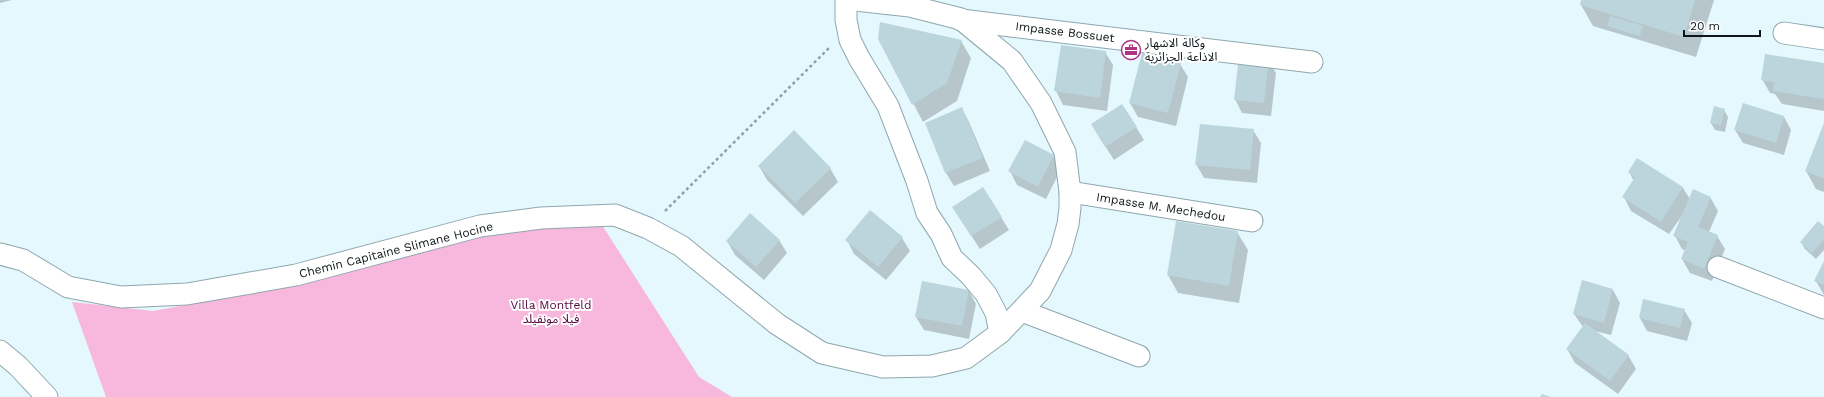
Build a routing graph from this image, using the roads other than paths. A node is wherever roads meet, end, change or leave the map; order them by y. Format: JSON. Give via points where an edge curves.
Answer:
{"nodes":[{"id":1,"x":846,"y":0,"type":"edge"},
{"id":2,"x":856,"y":0,"type":"edge"},
{"id":3,"x":961,"y":20,"type":"junction"},
{"id":4,"x":1784,"y":32,"type":"dead end"},
{"id":5,"x":1824,"y":38,"type":"edge"},
{"id":6,"x":1312,"y":62,"type":"dead end"},
{"id":7,"x":1070,"y":192,"type":"junction"},
{"id":8,"x":1252,"y":222,"type":"dead end"},
{"id":9,"x":0,"y":254,"type":"edge"},
{"id":10,"x":1718,"y":267,"type":"dead end"},
{"id":11,"x":1824,"y":308,"type":"edge"},
{"id":12,"x":1022,"y":311,"type":"junction"},
{"id":13,"x":1000,"y":333,"type":"junction"},
{"id":14,"x":0,"y":351,"type":"edge"},
{"id":15,"x":1139,"y":356,"type":"dead end"},
{"id":16,"x":47,"y":397,"type":"edge"}],
"edges":[{"from":1,"to":13,"type":"street","via":[[850,40],[888,106],[927,213],[941,234],[952,258],[986,294],[996,313]]},
{"from":2,"to":3,"type":"street","via":[[910,6]]},
{"from":3,"to":6,"type":"street","name":"Impasse Bossuet"},
{"from":3,"to":7,"type":"street","name":"Chemin Capitaine Slimane Hocine","via":[[1012,61],[1041,103],[1065,152]]},
{"from":4,"to":5,"type":"street"},
{"from":7,"to":8,"type":"street","name":"Impasse M. Mechedou"},
{"from":7,"to":12,"type":"street","name":"Chemin Capitaine Slimane Hocine","via":[[1068,224],[1060,250],[1040,291]]},
{"from":9,"to":13,"type":"street","name":"Chemin Capitaine Slimane Hocine","via":[[23,260],[68,287],[121,297],[172,295],[296,275],[480,226],[541,218],[615,215],[648,228],[680,246],[777,324],[822,353],[883,367],[932,366],[966,358]]},
{"from":10,"to":11,"type":"street"},
{"from":12,"to":13,"type":"street","name":"Chemin Capitaine Slimane Hocine"},
{"from":12,"to":15,"type":"street"},
{"from":14,"to":16,"type":"street"}]}
